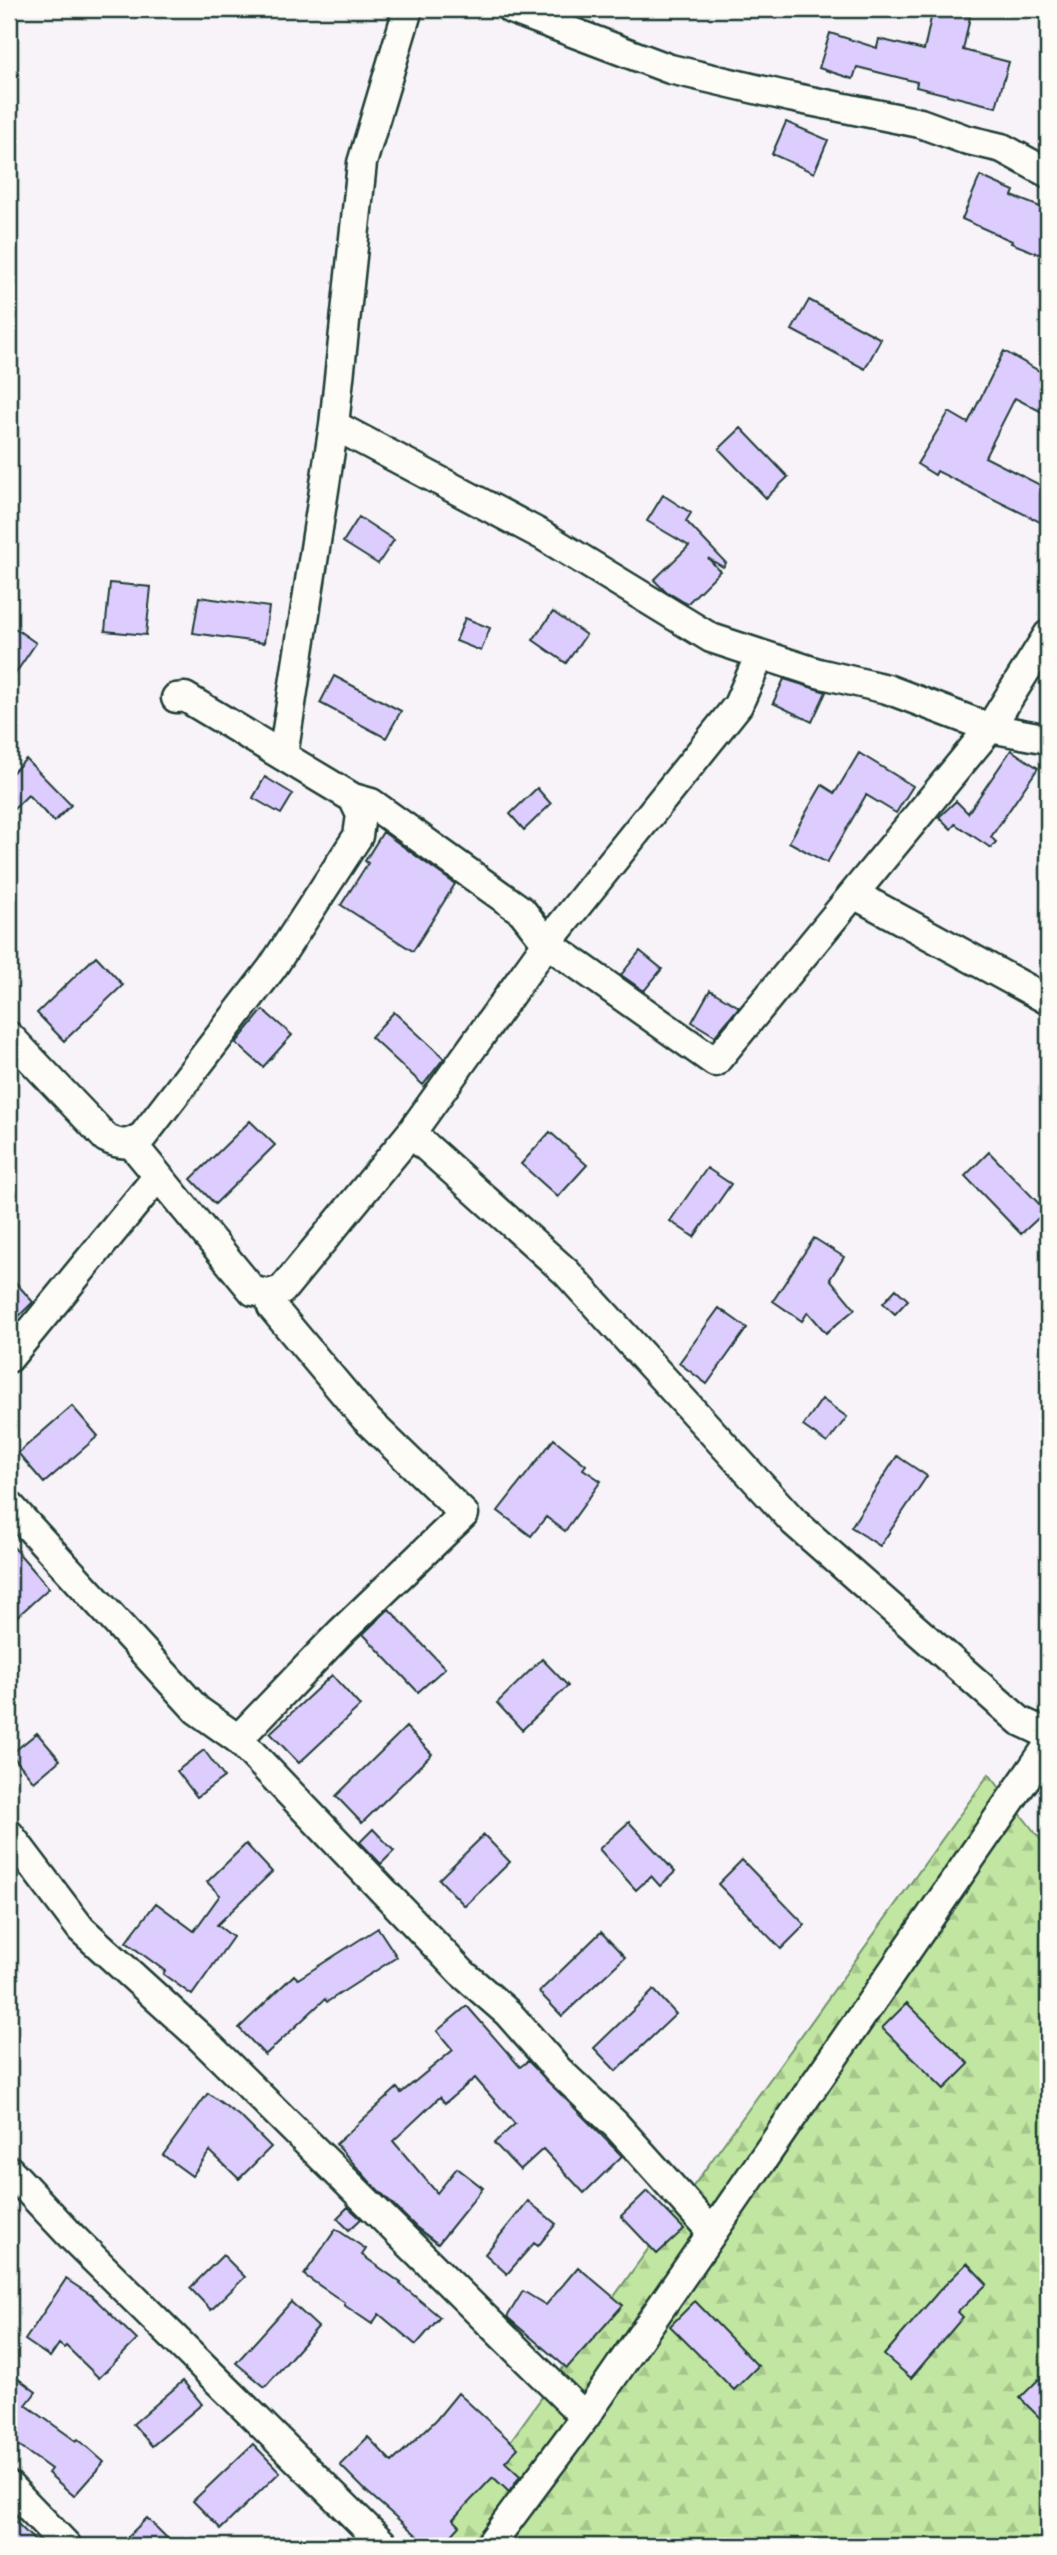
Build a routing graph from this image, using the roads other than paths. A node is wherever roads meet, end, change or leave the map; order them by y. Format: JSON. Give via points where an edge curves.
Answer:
{"nodes":[{"id":1,"x":408,"y":9,"type":"edge"},
{"id":2,"x":512,"y":9,"type":"edge"},
{"id":3,"x":1048,"y":173,"type":"edge"},
{"id":4,"x":334,"y":425,"type":"junction"},
{"id":5,"x":1048,"y":635,"type":"edge"},
{"id":6,"x":760,"y":655,"type":"junction"},
{"id":7,"x":176,"y":698,"type":"dead end"},
{"id":8,"x":990,"y":728,"type":"junction"},
{"id":9,"x":1048,"y":739,"type":"edge"},
{"id":10,"x":283,"y":756,"type":"junction"},
{"id":11,"x":353,"y":798,"type":"junction"},
{"id":12,"x":854,"y":894,"type":"junction"},
{"id":13,"x":547,"y":943,"type":"junction"},
{"id":14,"x":1048,"y":1000,"type":"edge"},
{"id":15,"x":9,"y":1036,"type":"edge"},
{"id":16,"x":411,"y":1133,"type":"junction"},
{"id":17,"x":132,"y":1144,"type":"junction"},
{"id":18,"x":158,"y":1176,"type":"junction"},
{"id":19,"x":269,"y":1294,"type":"junction"},
{"id":20,"x":9,"y":1358,"type":"edge"},
{"id":21,"x":9,"y":1505,"type":"edge"},
{"id":22,"x":1048,"y":1734,"type":"edge"},
{"id":23,"x":238,"y":1740,"type":"junction"},
{"id":24,"x":1048,"y":1746,"type":"edge"},
{"id":25,"x":9,"y":1834,"type":"edge"},
{"id":26,"x":9,"y":2170,"type":"edge"},
{"id":27,"x":712,"y":2232,"type":"junction"},
{"id":28,"x":585,"y":2417,"type":"junction"},
{"id":29,"x":9,"y":2486,"type":"edge"},
{"id":30,"x":67,"y":2546,"type":"edge"},
{"id":31,"x":385,"y":2546,"type":"edge"},
{"id":32,"x":489,"y":2546,"type":"edge"}],
"edges":[{"from":1,"to":4,"type":"street","via":[[362,163]]},
{"from":2,"to":3,"type":"street","via":[[670,69],[920,123],[1002,148]]},
{"from":4,"to":6,"type":"street","via":[[542,535],[711,638]]},
{"from":4,"to":10,"type":"street"},
{"from":5,"to":8,"type":"street"},
{"from":6,"to":8,"type":"street","via":[[887,690]]},
{"from":6,"to":13,"type":"street","via":[[738,705]]},
{"from":7,"to":10,"type":"street","via":[[185,696]]},
{"from":8,"to":9,"type":"street"},
{"from":8,"to":12,"type":"street"},
{"from":10,"to":11,"type":"street"},
{"from":11,"to":13,"type":"street","via":[[371,803],[522,911]]},
{"from":11,"to":17,"type":"street","via":[[361,815],[358,836],[272,968],[143,1136]]},
{"from":12,"to":13,"type":"street","via":[[715,1062]]},
{"from":12,"to":14,"type":"street"},
{"from":13,"to":16,"type":"street"},
{"from":15,"to":17,"type":"street","via":[[106,1138],[118,1145]]},
{"from":16,"to":19,"type":"street","via":[[282,1290]]},
{"from":16,"to":22,"type":"street","via":[[566,1272],[794,1522],[1020,1721]]},
{"from":17,"to":18,"type":"street"},
{"from":18,"to":19,"type":"street","via":[[253,1291]]},
{"from":18,"to":20,"type":"street"},
{"from":19,"to":23,"type":"street","via":[[272,1307],[365,1418],[464,1514],[341,1632]]},
{"from":21,"to":23,"type":"street","via":[[197,1710]]},
{"from":23,"to":27,"type":"street","via":[[616,2125]]},
{"from":24,"to":27,"type":"street"},
{"from":25,"to":28,"type":"street","via":[[81,1929],[201,2038]]},
{"from":26,"to":31,"type":"street","via":[[72,2238]]},
{"from":27,"to":28,"type":"street"},
{"from":28,"to":32,"type":"street"},
{"from":29,"to":30,"type":"street"}]}
